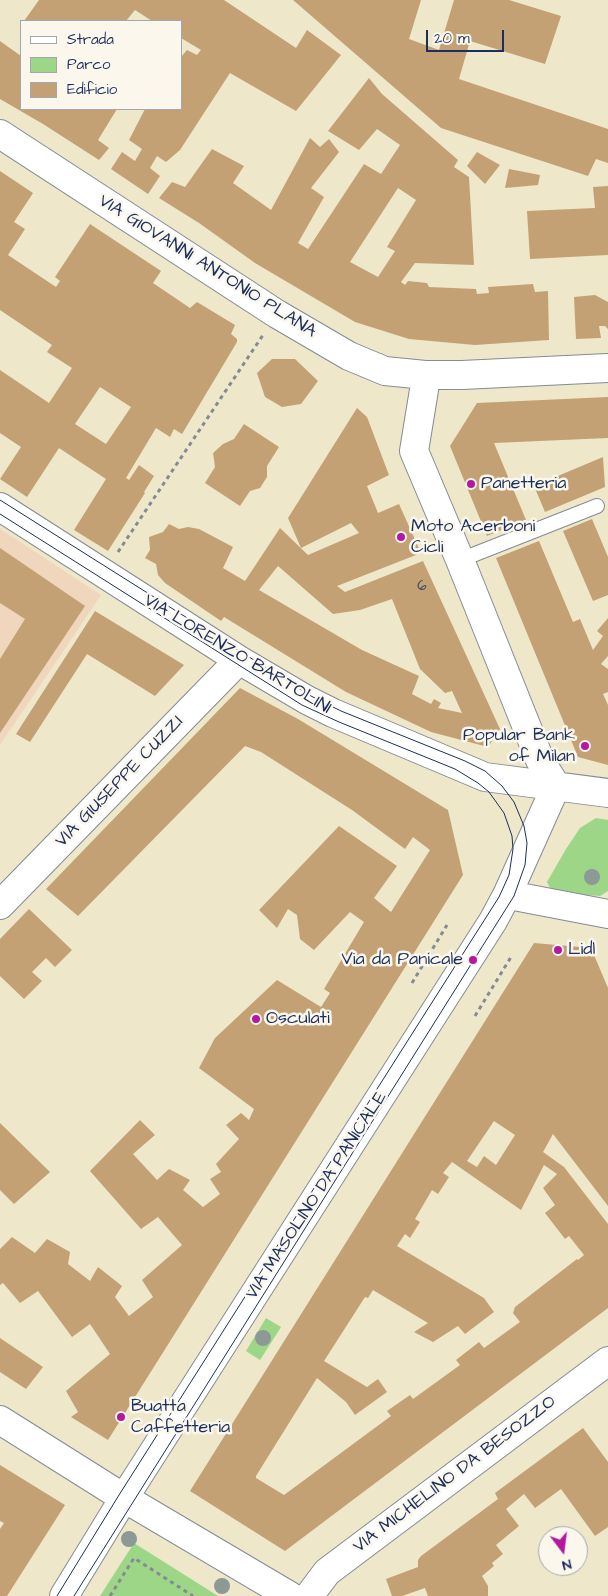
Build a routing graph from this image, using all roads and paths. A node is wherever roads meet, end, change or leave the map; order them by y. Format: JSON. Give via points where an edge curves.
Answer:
{"nodes":[{"id":1,"x":0,"y":134,"type":"edge"},
{"id":2,"x":277,"y":314,"type":"junction"},
{"id":3,"x":608,"y":368,"type":"edge"},
{"id":4,"x":425,"y":375,"type":"junction"},
{"id":5,"x":597,"y":506,"type":"dead end"},
{"id":6,"x":0,"y":507,"type":"edge"},
{"id":7,"x":460,"y":560,"type":"junction"},
{"id":8,"x":103,"y":573,"type":"junction"},
{"id":9,"x":239,"y":660,"type":"junction"},
{"id":10,"x":556,"y":786,"type":"junction"},
{"id":11,"x":608,"y":793,"type":"edge"},
{"id":12,"x":508,"y":893,"type":"junction"},
{"id":13,"x":0,"y":905,"type":"edge"},
{"id":14,"x":608,"y":914,"type":"edge"},
{"id":15,"x":447,"y":925,"type":"dead end"},
{"id":16,"x":511,"y":957,"type":"dead end"},
{"id":17,"x":412,"y":983,"type":"dead end"},
{"id":18,"x":475,"y":1016,"type":"dead end"},
{"id":19,"x":608,"y":1361,"type":"edge"},
{"id":20,"x":0,"y":1420,"type":"edge"},
{"id":21,"x":121,"y":1497,"type":"junction"},
{"id":22,"x":64,"y":1596,"type":"edge"},
{"id":23,"x":110,"y":1596,"type":"edge"},
{"id":24,"x":193,"y":1596,"type":"edge"},
{"id":25,"x":290,"y":1596,"type":"edge"},
{"id":26,"x":309,"y":1596,"type":"edge"}],
"edges":[{"from":1,"to":2,"type":"street","name":"VIA GIOVANNI ANTONIO PLANA"},
{"from":2,"to":4,"type":"street","name":"VIA GIOVANNI ANTONIO PLANA","via":[[349,356],[385,371]]},
{"from":2,"to":8,"type":"path"},
{"from":3,"to":4,"type":"street","name":"VIA GIOVANNI ANTONIO PLANA"},
{"from":4,"to":7,"type":"street","via":[[414,451]]},
{"from":5,"to":7,"type":"lane"},
{"from":6,"to":8,"type":"street","name":"VIA LORENZO BARTOLINI"},
{"from":7,"to":10,"type":"street","via":[[540,760]]},
{"from":8,"to":9,"type":"street","name":"VIA LORENZO BARTOLINI"},
{"from":9,"to":10,"type":"street","name":"VIA LORENZO BARTOLINI","via":[[333,713],[485,776]]},
{"from":9,"to":13,"type":"street","name":"VIA GIUSEPPE CUZZI"},
{"from":10,"to":11,"type":"street","name":"VIA LORENZO BARTOLINI"},
{"from":10,"to":12,"type":"street","name":"VIA MASOLINO DA PANICALE"},
{"from":12,"to":14,"type":"street"},
{"from":12,"to":21,"type":"street","name":"VIA MASOLINO DA PANICALE"},
{"from":15,"to":17,"type":"path"},
{"from":16,"to":18,"type":"path"},
{"from":19,"to":26,"type":"street","name":"VIA MICHELINO DA BESOZZO","via":[[327,1572]]},
{"from":20,"to":21,"type":"street"},
{"from":21,"to":22,"type":"street","name":"VIA MASOLINO DA PANICALE"},
{"from":21,"to":25,"type":"street"},
{"from":23,"to":24,"type":"path","via":[[134,1558]]}]}
